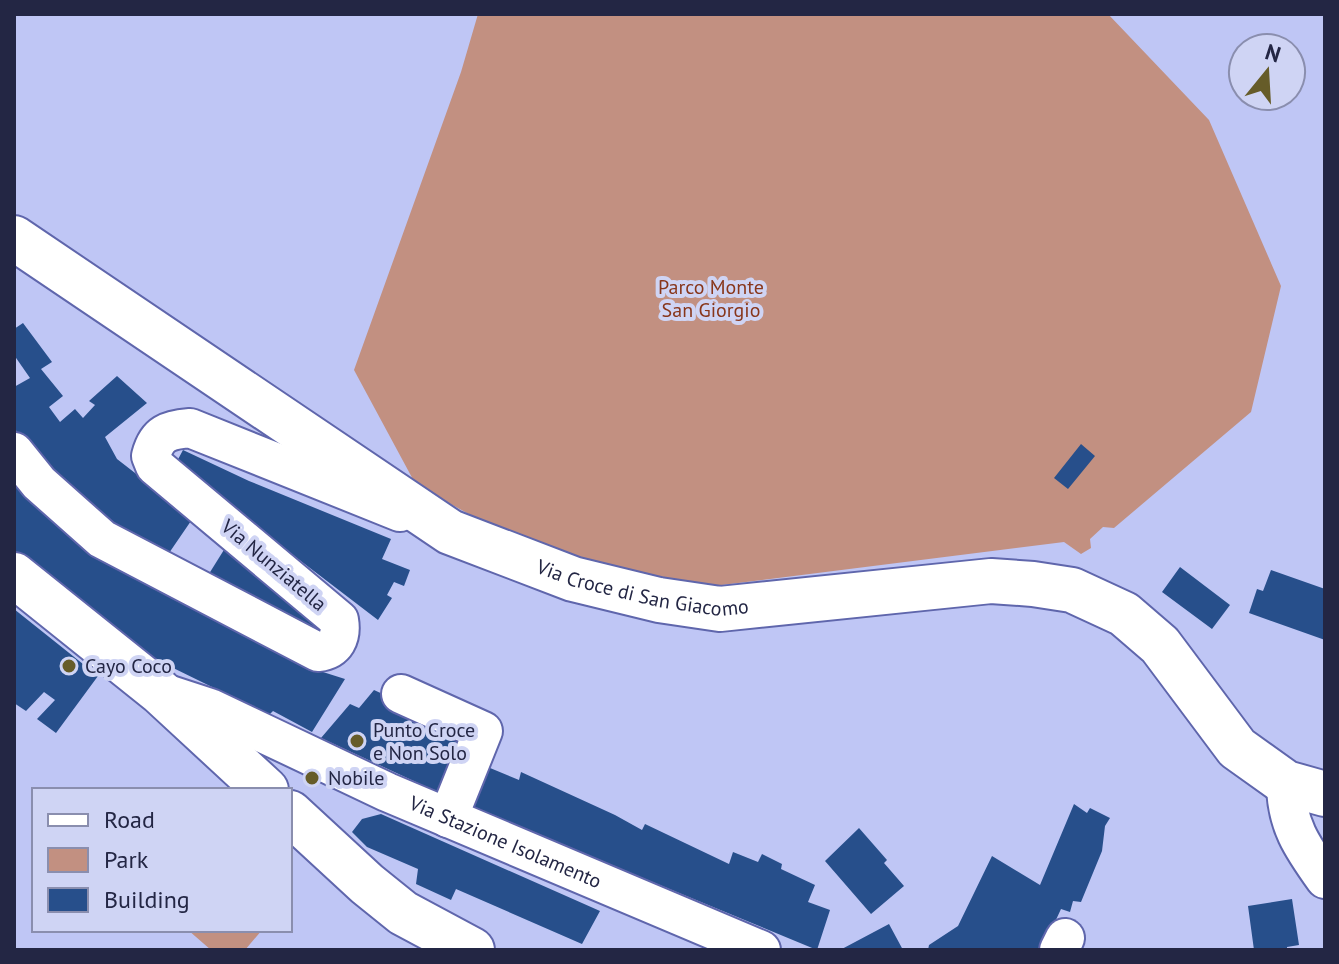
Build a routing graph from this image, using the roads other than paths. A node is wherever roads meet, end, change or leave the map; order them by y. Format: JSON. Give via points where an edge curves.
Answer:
{"nodes":[{"id":1,"x":14,"y":238,"type":"edge"},
{"id":2,"x":14,"y":452,"type":"edge"},
{"id":3,"x":450,"y":532,"type":"junction"},
{"id":4,"x":14,"y":575,"type":"edge"},
{"id":5,"x":160,"y":692,"type":"junction"},
{"id":6,"x":401,"y":694,"type":"dead end"},
{"id":7,"x":264,"y":788,"type":"edge"},
{"id":8,"x":1306,"y":789,"type":"edge"},
{"id":9,"x":292,"y":815,"type":"edge"},
{"id":10,"x":448,"y":818,"type":"junction"},
{"id":11,"x":1325,"y":879,"type":"edge"},
{"id":12,"x":472,"y":950,"type":"edge"},
{"id":13,"x":761,"y":950,"type":"edge"}],
"edges":[{"from":1,"to":3,"type":"main road","name":"Via Croce di San Giacomo"},
{"from":2,"to":3,"type":"street","name":"Via Nunziatella","via":[[39,483],[102,539],[318,652],[336,644],[339,620],[155,466],[155,442],[170,430],[190,428]]},
{"from":3,"to":8,"type":"main road","name":"Via Croce di San Giacomo","via":[[573,579],[720,609],[991,581],[1072,590],[1124,614],[1160,645],[1237,748]]},
{"from":4,"to":5,"type":"main road","name":"Via Stazione Isolamento"},
{"from":5,"to":7,"type":"main road"},
{"from":5,"to":10,"type":"street","name":"Via Stazione Isolamento","via":[[210,708]]},
{"from":6,"to":10,"type":"street","via":[[483,731]]},
{"from":8,"to":11,"type":"street","via":[[1286,807],[1300,845]]},
{"from":9,"to":12,"type":"main road","via":[[403,913]]},
{"from":10,"to":13,"type":"street","name":"Via Stazione Isolamento"}]}
